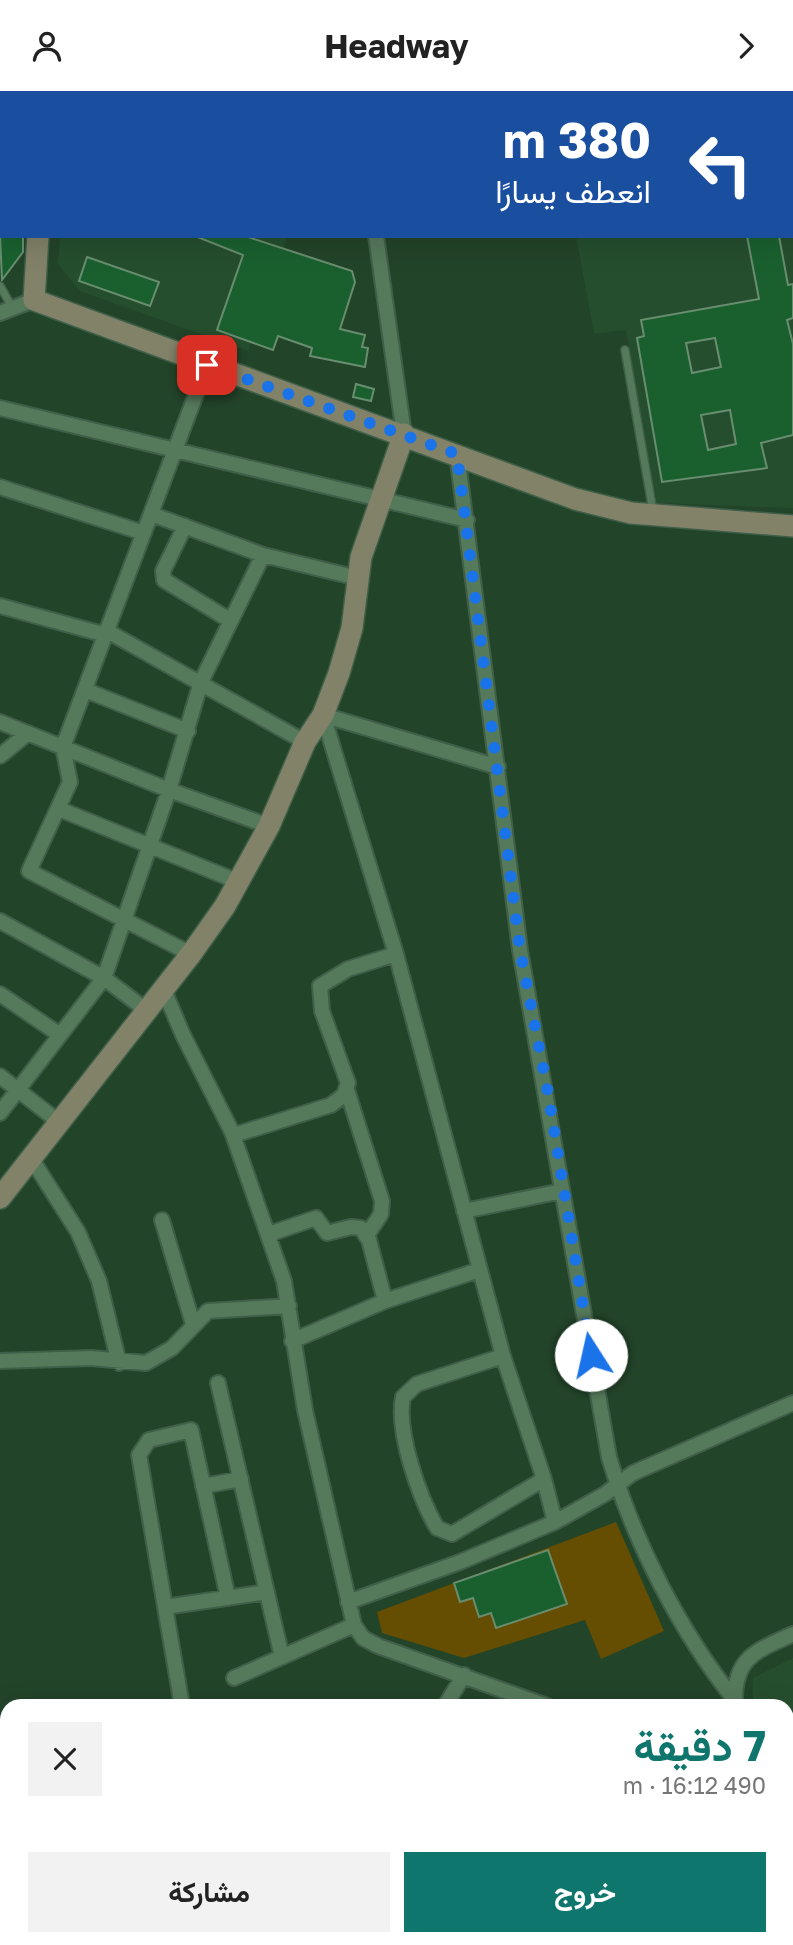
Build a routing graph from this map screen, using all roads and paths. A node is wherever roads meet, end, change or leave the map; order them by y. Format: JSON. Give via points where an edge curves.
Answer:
{"nodes":[{"id":1,"x":38,"y":238,"type":"edge"},
{"id":2,"x":376,"y":238,"type":"edge"},
{"id":3,"x":0,"y":286,"type":"edge"},
{"id":4,"x":34,"y":300,"type":"junction"},
{"id":5,"x":6,"y":310,"type":"edge"},
{"id":6,"x":625,"y":350,"type":"dead end"},
{"id":7,"x":207,"y":365,"type":"junction"},
{"id":8,"x":0,"y":408,"type":"edge"},
{"id":9,"x":404,"y":434,"type":"junction"},
{"id":10,"x":175,"y":451,"type":"junction"},
{"id":11,"x":457,"y":454,"type":"junction"},
{"id":12,"x":0,"y":487,"type":"edge"},
{"id":13,"x":383,"y":500,"type":"junction"},
{"id":14,"x":151,"y":514,"type":"junction"},
{"id":15,"x":654,"y":516,"type":"junction"},
{"id":16,"x":467,"y":520,"type":"junction"},
{"id":17,"x":185,"y":526,"type":"junction"},
{"id":18,"x":793,"y":526,"type":"edge"},
{"id":19,"x":144,"y":533,"type":"junction"},
{"id":20,"x":263,"y":555,"type":"junction"},
{"id":21,"x":358,"y":578,"type":"junction"},
{"id":22,"x":0,"y":606,"type":"edge"},
{"id":23,"x":231,"y":621,"type":"junction"},
{"id":24,"x":106,"y":633,"type":"junction"},
{"id":25,"x":201,"y":682,"type":"junction"},
{"id":26,"x":85,"y":690,"type":"junction"},
{"id":27,"x":323,"y":715,"type":"junction"},
{"id":28,"x":0,"y":722,"type":"edge"},
{"id":29,"x":188,"y":731,"type":"junction"},
{"id":30,"x":28,"y":733,"type":"junction"},
{"id":31,"x":305,"y":742,"type":"junction"},
{"id":32,"x":64,"y":747,"type":"junction"},
{"id":33,"x":0,"y":756,"type":"edge"},
{"id":34,"x":498,"y":767,"type":"junction"},
{"id":35,"x":169,"y":790,"type":"junction"},
{"id":36,"x":59,"y":809,"type":"junction"},
{"id":37,"x":269,"y":826,"type":"junction"},
{"id":38,"x":149,"y":846,"type":"junction"},
{"id":39,"x":239,"y":882,"type":"junction"},
{"id":40,"x":0,"y":921,"type":"edge"},
{"id":41,"x":124,"y":921,"type":"junction"},
{"id":42,"x":191,"y":954,"type":"junction"},
{"id":43,"x":396,"y":954,"type":"junction"},
{"id":44,"x":104,"y":978,"type":"junction"},
{"id":45,"x":163,"y":988,"type":"junction"},
{"id":46,"x":0,"y":994,"type":"edge"},
{"id":47,"x":146,"y":1010,"type":"junction"},
{"id":48,"x":60,"y":1035,"type":"junction"},
{"id":49,"x":0,"y":1076,"type":"edge"},
{"id":50,"x":18,"y":1090,"type":"junction"},
{"id":51,"x":347,"y":1090,"type":"junction"},
{"id":52,"x":0,"y":1113,"type":"edge"},
{"id":53,"x":59,"y":1122,"type":"junction"},
{"id":54,"x":234,"y":1135,"type":"junction"},
{"id":55,"x":31,"y":1158,"type":"junction"},
{"id":56,"x":562,"y":1191,"type":"junction"},
{"id":57,"x":0,"y":1198,"type":"edge"},
{"id":58,"x":464,"y":1212,"type":"junction"},
{"id":59,"x":162,"y":1220,"type":"dead end"},
{"id":60,"x":268,"y":1234,"type":"junction"},
{"id":61,"x":367,"y":1235,"type":"junction"},
{"id":62,"x":479,"y":1270,"type":"junction"},
{"id":63,"x":385,"y":1301,"type":"junction"},
{"id":64,"x":289,"y":1306,"type":"junction"},
{"id":65,"x":193,"y":1324,"type":"junction"},
{"id":66,"x":292,"y":1341,"type":"junction"},
{"id":67,"x":503,"y":1356,"type":"junction"},
{"id":68,"x":0,"y":1361,"type":"edge"},
{"id":69,"x":119,"y":1363,"type":"junction"},
{"id":70,"x":218,"y":1383,"type":"dead end"},
{"id":71,"x":793,"y":1403,"type":"edge"},
{"id":72,"x":241,"y":1479,"type":"junction"},
{"id":73,"x":544,"y":1479,"type":"junction"},
{"id":74,"x":617,"y":1483,"type":"junction"},
{"id":75,"x":203,"y":1486,"type":"junction"},
{"id":76,"x":555,"y":1522,"type":"junction"},
{"id":77,"x":267,"y":1592,"type":"junction"},
{"id":78,"x":228,"y":1598,"type":"junction"},
{"id":79,"x":348,"y":1602,"type":"junction"},
{"id":80,"x":165,"y":1607,"type":"junction"},
{"id":81,"x":354,"y":1625,"type":"junction"},
{"id":82,"x":793,"y":1634,"type":"edge"},
{"id":83,"x":282,"y":1657,"type":"junction"},
{"id":84,"x":464,"y":1675,"type":"junction"},
{"id":85,"x":234,"y":1678,"type":"dead end"},
{"id":86,"x":181,"y":1699,"type":"edge"},
{"id":87,"x":449,"y":1699,"type":"edge"},
{"id":88,"x":528,"y":1699,"type":"edge"},
{"id":89,"x":732,"y":1699,"type":"edge"},
{"id":90,"x":735,"y":1699,"type":"edge"}],
"edges":[{"from":1,"to":4,"type":"street"},
{"from":2,"to":9,"type":"street"},
{"from":3,"to":5,"type":"lane"},
{"from":4,"to":5,"type":"street"},
{"from":4,"to":7,"type":"street"},
{"from":6,"to":15,"type":"lane"},
{"from":7,"to":9,"type":"street"},
{"from":7,"to":10,"type":"street"},
{"from":8,"to":10,"type":"street"},
{"from":9,"to":11,"type":"street"},
{"from":9,"to":13,"type":"street"},
{"from":10,"to":13,"type":"street"},
{"from":10,"to":14,"type":"street"},
{"from":11,"to":15,"type":"street","via":[[575,499]]},
{"from":11,"to":16,"type":"street"},
{"from":12,"to":19,"type":"street"},
{"from":13,"to":16,"type":"street"},
{"from":13,"to":21,"type":"street"},
{"from":14,"to":17,"type":"street"},
{"from":14,"to":19,"type":"street"},
{"from":15,"to":18,"type":"street"},
{"from":16,"to":34,"type":"street"},
{"from":17,"to":20,"type":"street"},
{"from":17,"to":23,"type":"street","via":[[163,572],[164,580]]},
{"from":19,"to":24,"type":"street"},
{"from":20,"to":21,"type":"street"},
{"from":20,"to":23,"type":"street"},
{"from":21,"to":27,"type":"street","via":[[347,650]]},
{"from":22,"to":24,"type":"street"},
{"from":23,"to":25,"type":"street"},
{"from":24,"to":25,"type":"street"},
{"from":24,"to":26,"type":"street"},
{"from":25,"to":29,"type":"street"},
{"from":25,"to":31,"type":"street"},
{"from":26,"to":29,"type":"street"},
{"from":26,"to":32,"type":"street"},
{"from":27,"to":31,"type":"street"},
{"from":27,"to":34,"type":"street"},
{"from":27,"to":43,"type":"street"},
{"from":28,"to":30,"type":"street"},
{"from":29,"to":35,"type":"street"},
{"from":30,"to":32,"type":"street"},
{"from":30,"to":33,"type":"street"},
{"from":31,"to":37,"type":"street"},
{"from":32,"to":35,"type":"street"},
{"from":32,"to":36,"type":"street","via":[[71,774]]},
{"from":34,"to":56,"type":"street","via":[[520,950]]},
{"from":35,"to":37,"type":"street"},
{"from":35,"to":38,"type":"street"},
{"from":36,"to":38,"type":"street"},
{"from":36,"to":41,"type":"street","via":[[29,871]]},
{"from":37,"to":39,"type":"street"},
{"from":38,"to":39,"type":"street"},
{"from":38,"to":41,"type":"street"},
{"from":39,"to":42,"type":"street"},
{"from":40,"to":44,"type":"street"},
{"from":41,"to":42,"type":"street"},
{"from":41,"to":44,"type":"street"},
{"from":42,"to":45,"type":"street"},
{"from":43,"to":51,"type":"street","via":[[348,969],[320,986],[322,1011],[345,1070]]},
{"from":43,"to":58,"type":"street"},
{"from":44,"to":47,"type":"street"},
{"from":44,"to":48,"type":"street"},
{"from":45,"to":47,"type":"street"},
{"from":45,"to":54,"type":"street"},
{"from":46,"to":48,"type":"street"},
{"from":47,"to":53,"type":"street"},
{"from":48,"to":50,"type":"street"},
{"from":49,"to":50,"type":"street"},
{"from":50,"to":52,"type":"street"},
{"from":50,"to":53,"type":"street"},
{"from":51,"to":54,"type":"street","via":[[331,1104]]},
{"from":51,"to":61,"type":"street","via":[[382,1201],[381,1214]]},
{"from":53,"to":55,"type":"street"},
{"from":54,"to":60,"type":"street"},
{"from":55,"to":57,"type":"street"},
{"from":55,"to":69,"type":"street","via":[[78,1232],[99,1281]]},
{"from":56,"to":58,"type":"street"},
{"from":56,"to":74,"type":"street"},
{"from":58,"to":62,"type":"street"},
{"from":59,"to":65,"type":"street"},
{"from":60,"to":61,"type":"street","via":[[316,1218],[327,1233],[355,1226]]},
{"from":60,"to":64,"type":"street"},
{"from":61,"to":63,"type":"street"},
{"from":62,"to":63,"type":"street"},
{"from":62,"to":67,"type":"street"},
{"from":63,"to":66,"type":"street"},
{"from":64,"to":65,"type":"street","via":[[214,1310]]},
{"from":64,"to":66,"type":"street"},
{"from":65,"to":69,"type":"street","via":[[173,1348],[156,1359]]},
{"from":66,"to":79,"type":"street"},
{"from":67,"to":73,"type":"street"},
{"from":67,"to":73,"type":"street","via":[[417,1384],[403,1397],[401,1417],[425,1504],[437,1528],[452,1534]]},
{"from":68,"to":69,"type":"street","via":[[56,1358]]},
{"from":70,"to":72,"type":"street"},
{"from":71,"to":74,"type":"street"},
{"from":72,"to":75,"type":"street"},
{"from":72,"to":77,"type":"street"},
{"from":73,"to":76,"type":"street"},
{"from":74,"to":76,"type":"street"},
{"from":74,"to":89,"type":"street","via":[[677,1612]]},
{"from":75,"to":78,"type":"street"},
{"from":75,"to":80,"type":"street","via":[[191,1430],[149,1440],[139,1455]]},
{"from":76,"to":79,"type":"street"},
{"from":77,"to":78,"type":"street"},
{"from":77,"to":83,"type":"street"},
{"from":78,"to":80,"type":"street"},
{"from":79,"to":81,"type":"street"},
{"from":80,"to":86,"type":"street"},
{"from":81,"to":83,"type":"street"},
{"from":81,"to":84,"type":"street","via":[[363,1638],[378,1646]]},
{"from":82,"to":90,"type":"street","via":[[744,1661],[736,1679]]},
{"from":83,"to":85,"type":"street"},
{"from":84,"to":87,"type":"street"},
{"from":84,"to":88,"type":"street"}]}
